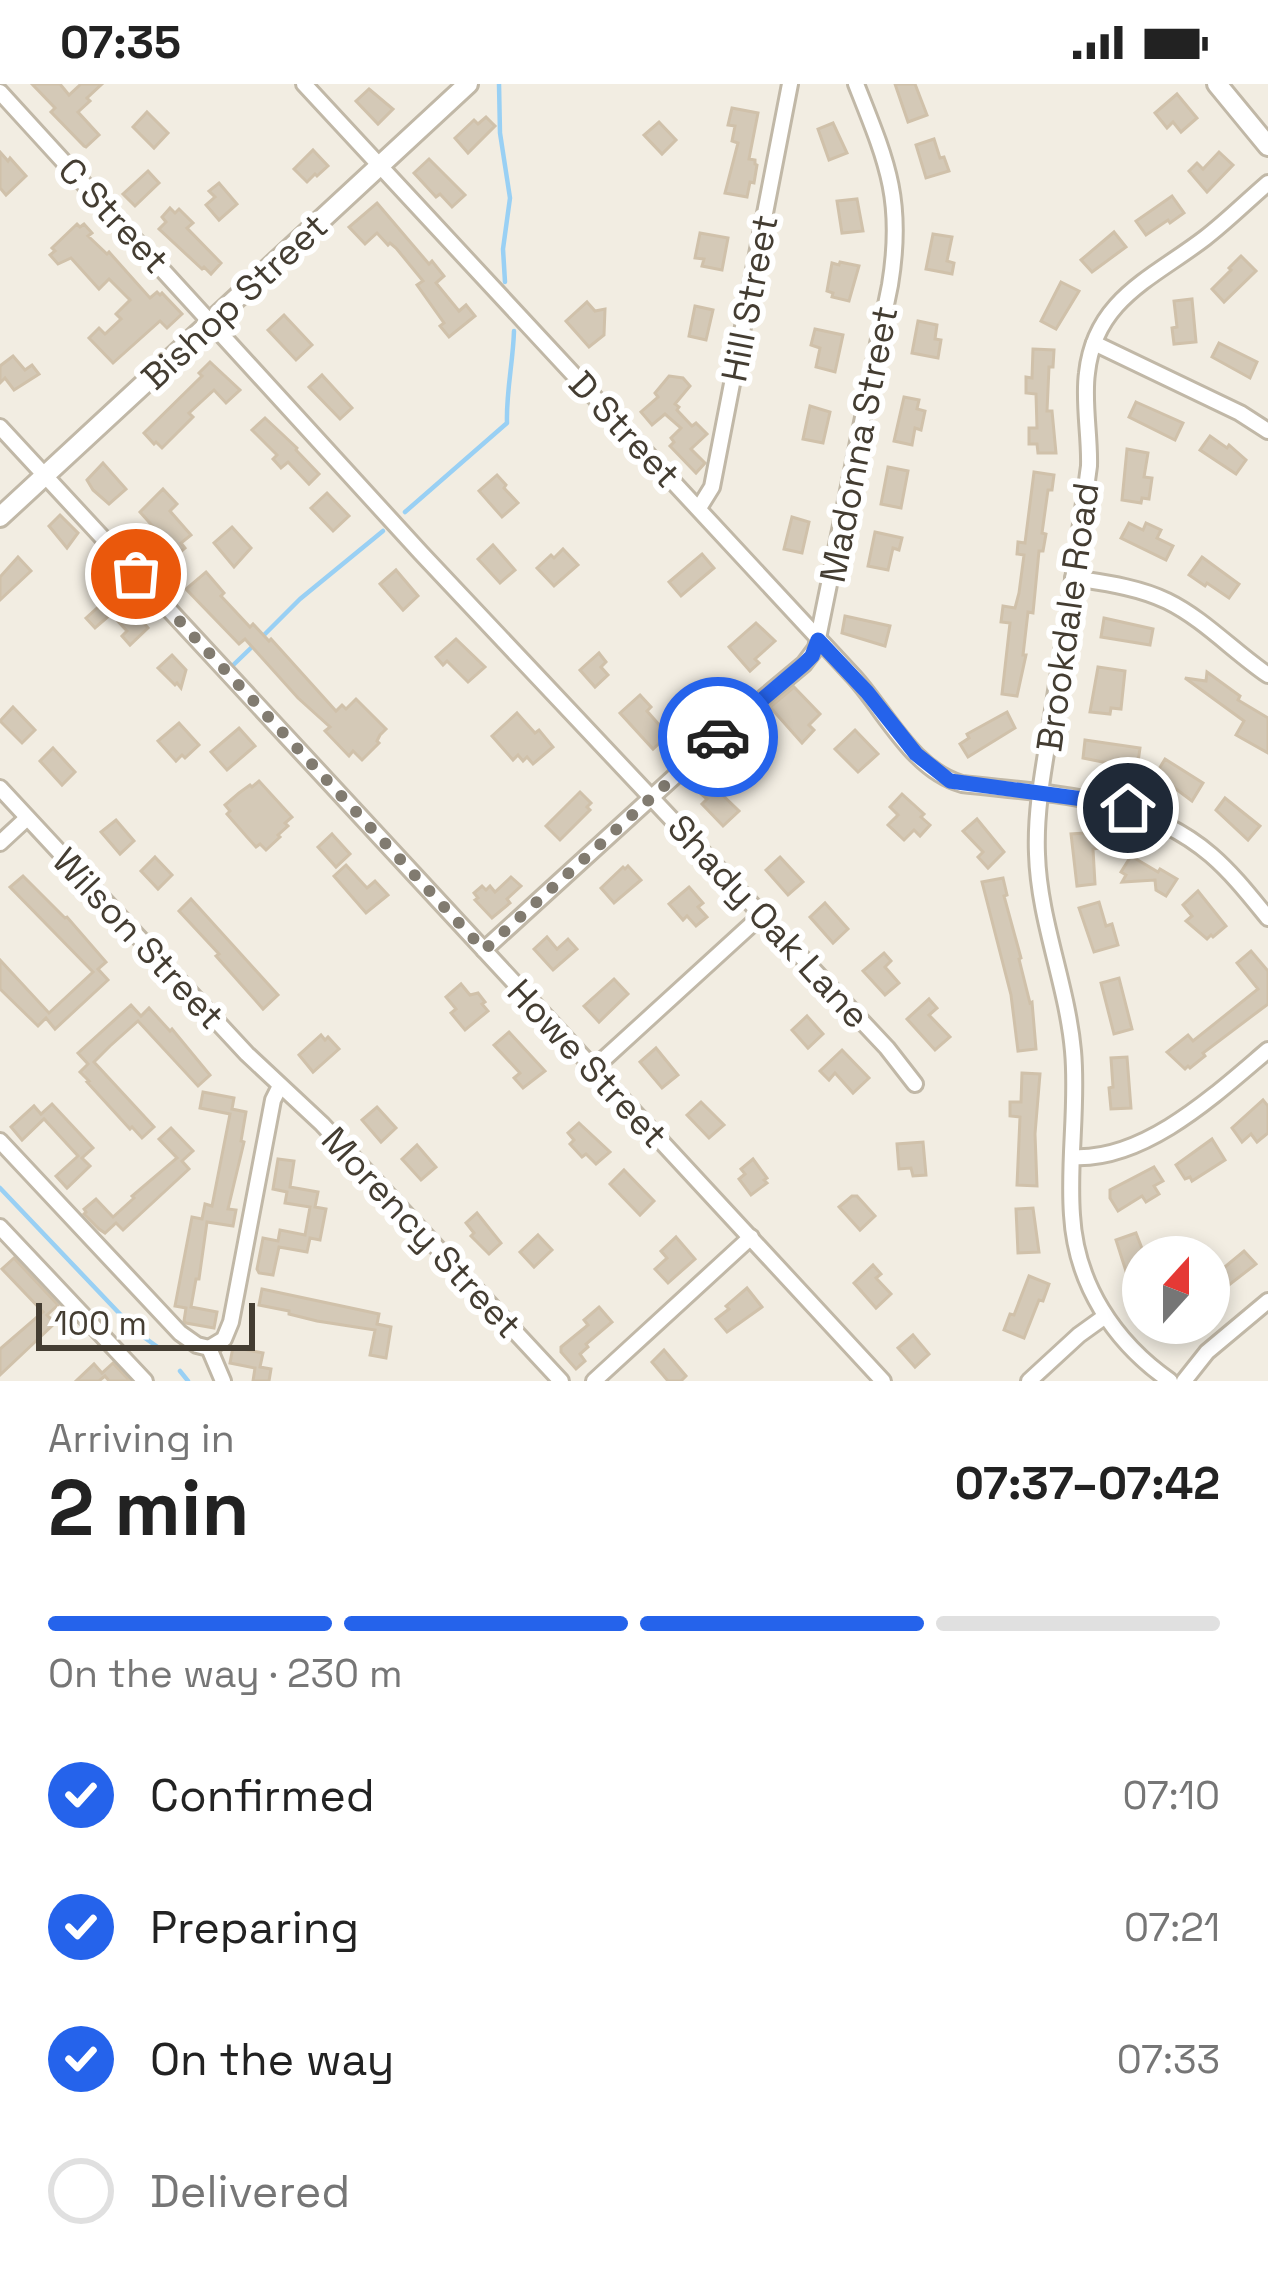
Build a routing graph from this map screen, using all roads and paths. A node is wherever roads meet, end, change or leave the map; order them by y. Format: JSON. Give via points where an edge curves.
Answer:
{"nodes":[{"id":1,"x":304,"y":84,"type":"edge"},
{"id":2,"x":468,"y":84,"type":"edge"},
{"id":3,"x":790,"y":84,"type":"edge"},
{"id":4,"x":856,"y":84,"type":"edge"},
{"id":5,"x":1217,"y":84,"type":"edge"},
{"id":6,"x":0,"y":92,"type":"edge"},
{"id":7,"x":1268,"y":146,"type":"edge"},
{"id":8,"x":380,"y":166,"type":"junction"},
{"id":9,"x":1268,"y":183,"type":"edge"},
{"id":10,"x":212,"y":321,"type":"junction"},
{"id":11,"x":1094,"y":343,"type":"junction"},
{"id":12,"x":0,"y":427,"type":"edge"},
{"id":13,"x":1268,"y":431,"type":"edge"},
{"id":14,"x":45,"y":476,"type":"junction"},
{"id":15,"x":373,"y":497,"type":"joint"},
{"id":16,"x":699,"y":508,"type":"junction"},
{"id":17,"x":0,"y":517,"type":"edge"},
{"id":18,"x":1073,"y":578,"type":"junction"},
{"id":19,"x":818,"y":640,"type":"junction"},
{"id":20,"x":1268,"y":676,"type":"edge"},
{"id":21,"x":0,"y":788,"type":"edge"},
{"id":22,"x":1041,"y":792,"type":"junction"},
{"id":23,"x":653,"y":797,"type":"junction"},
{"id":24,"x":28,"y":818,"type":"junction"},
{"id":25,"x":0,"y":843,"type":"edge"},
{"id":26,"x":763,"y":914,"type":"junction"},
{"id":27,"x":1268,"y":918,"type":"edge"},
{"id":28,"x":484,"y":950,"type":"junction"},
{"id":29,"x":1268,"y":1050,"type":"edge"},
{"id":30,"x":593,"y":1069,"type":"junction"},
{"id":31,"x":915,"y":1084,"type":"dead end"},
{"id":32,"x":280,"y":1086,"type":"junction"},
{"id":33,"x":0,"y":1141,"type":"edge"},
{"id":34,"x":1072,"y":1157,"type":"junction"},
{"id":35,"x":0,"y":1227,"type":"edge"},
{"id":36,"x":751,"y":1237,"type":"junction"},
{"id":37,"x":1268,"y":1301,"type":"edge"},
{"id":38,"x":1104,"y":1317,"type":"junction"},
{"id":39,"x":209,"y":1348,"type":"junction"},
{"id":40,"x":145,"y":1381,"type":"edge"},
{"id":41,"x":223,"y":1381,"type":"edge"},
{"id":42,"x":561,"y":1381,"type":"edge"},
{"id":43,"x":594,"y":1381,"type":"edge"},
{"id":44,"x":883,"y":1381,"type":"edge"},
{"id":45,"x":1029,"y":1381,"type":"edge"},
{"id":46,"x":1170,"y":1381,"type":"edge"},
{"id":47,"x":1184,"y":1381,"type":"edge"}],
"edges":[{"from":1,"to":8,"type":"street","name":"D Street"},
{"from":2,"to":8,"type":"street","name":"Bishop Street"},
{"from":3,"to":16,"type":"street","name":"Hill Street","via":[[712,487]]},
{"from":4,"to":19,"type":"street","name":"Madonna Street","via":[[895,198],[897,240]]},
{"from":5,"to":7,"type":"street"},
{"from":6,"to":10,"type":"street","name":"C Street"},
{"from":8,"to":10,"type":"street","name":"Bishop Street"},
{"from":8,"to":16,"type":"street","name":"D Street"},
{"from":9,"to":11,"type":"street","name":"Brookdale Road","via":[[1120,300]]},
{"from":10,"to":14,"type":"street","name":"Bishop Street"},
{"from":10,"to":15,"type":"street","name":"C Street"},
{"from":11,"to":13,"type":"street"},
{"from":11,"to":18,"type":"street","name":"Brookdale Road"},
{"from":12,"to":14,"type":"street","name":"Howe Street"},
{"from":14,"to":17,"type":"street","name":"Bishop Street"},
{"from":14,"to":28,"type":"street","name":"Howe Street"},
{"from":15,"to":23,"type":"street","name":"Shady Oak Lane"},
{"from":16,"to":19,"type":"street","name":"D Street"},
{"from":18,"to":20,"type":"street","via":[[1163,598]]},
{"from":18,"to":22,"type":"street","name":"Brookdale Road"},
{"from":19,"to":22,"type":"street","name":"D Street","via":[[938,773],[962,784]]},
{"from":19,"to":23,"type":"street","name":"Madonna Street","via":[[804,664]]},
{"from":21,"to":24,"type":"street","name":"Wilson Street"},
{"from":22,"to":27,"type":"street","name":"D Street","via":[[1128,808],[1168,826],[1209,853]]},
{"from":22,"to":34,"type":"street","name":"Brookdale Road","via":[[1038,875],[1073,1050]]},
{"from":23,"to":26,"type":"street","name":"Shady Oak Lane"},
{"from":23,"to":28,"type":"street","name":"Madonna Street"},
{"from":24,"to":25,"type":"street"},
{"from":24,"to":32,"type":"street","name":"Wilson Street"},
{"from":26,"to":30,"type":"street"},
{"from":26,"to":31,"type":"street","name":"Shady Oak Lane"},
{"from":28,"to":30,"type":"street","name":"Howe Street"},
{"from":29,"to":34,"type":"street","via":[[1166,1128],[1112,1154]]},
{"from":30,"to":36,"type":"street","name":"Howe Street"},
{"from":32,"to":39,"type":"street","via":[[231,1322]]},
{"from":32,"to":42,"type":"street","name":"Morency Street"},
{"from":33,"to":39,"type":"street","via":[[179,1333]]},
{"from":34,"to":38,"type":"street","name":"Brookdale Road","via":[[1074,1237]]},
{"from":35,"to":40,"type":"street"},
{"from":36,"to":43,"type":"street"},
{"from":36,"to":44,"type":"street","name":"Howe Street"},
{"from":37,"to":47,"type":"street"},
{"from":38,"to":45,"type":"street"},
{"from":38,"to":46,"type":"street","name":"Brookdale Road"},
{"from":39,"to":41,"type":"street"}]}
